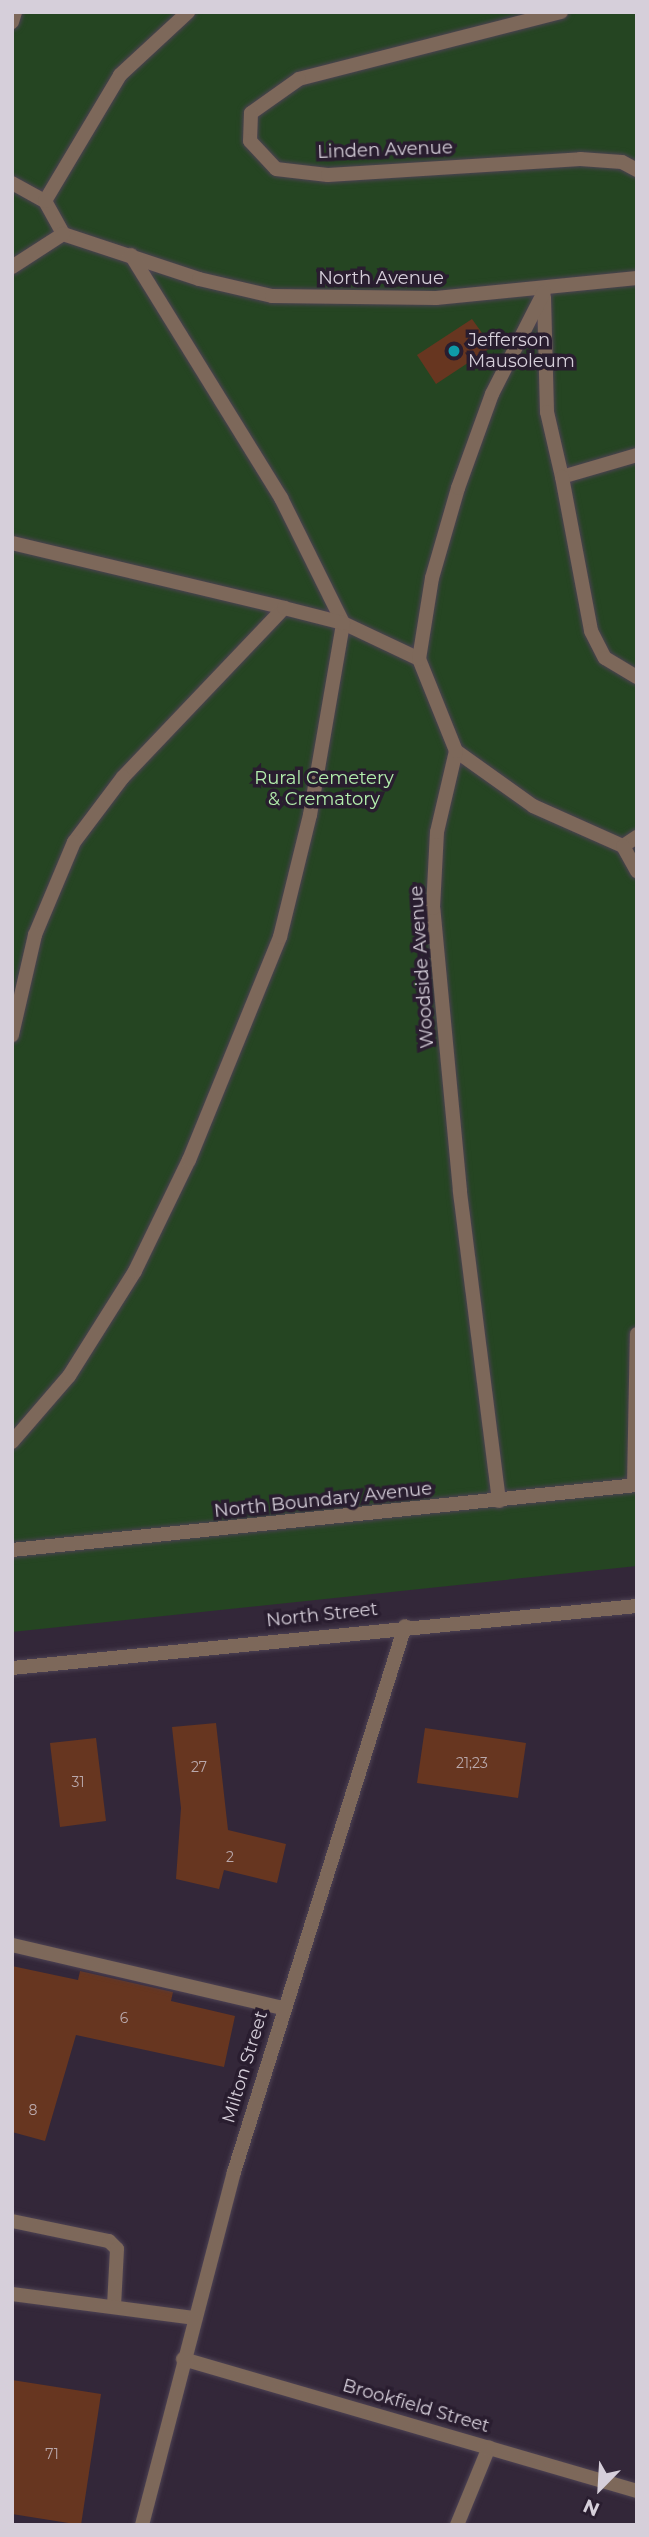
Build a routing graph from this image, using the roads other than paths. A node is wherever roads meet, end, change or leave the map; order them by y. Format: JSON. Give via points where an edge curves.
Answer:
{"nodes":[{"id":1,"x":15,"y":12,"type":"edge"},
{"id":2,"x":188,"y":12,"type":"edge"},
{"id":3,"x":561,"y":12,"type":"edge"},
{"id":4,"x":12,"y":22,"type":"edge"},
{"id":5,"x":637,"y":170,"type":"edge"},
{"id":6,"x":12,"y":183,"type":"edge"},
{"id":7,"x":44,"y":201,"type":"junction"},
{"id":8,"x":63,"y":234,"type":"junction"},
{"id":9,"x":131,"y":255,"type":"junction"},
{"id":10,"x":12,"y":267,"type":"edge"},
{"id":11,"x":637,"y":278,"type":"edge"},
{"id":12,"x":544,"y":292,"type":"junction"},
{"id":13,"x":637,"y":455,"type":"edge"},
{"id":14,"x":562,"y":477,"type":"junction"},
{"id":15,"x":12,"y":543,"type":"edge"},
{"id":16,"x":284,"y":608,"type":"junction"},
{"id":17,"x":343,"y":623,"type":"junction"},
{"id":18,"x":419,"y":659,"type":"junction"},
{"id":19,"x":637,"y":677,"type":"edge"},
{"id":20,"x":456,"y":751,"type":"junction"},
{"id":21,"x":637,"y":837,"type":"edge"},
{"id":22,"x":623,"y":846,"type":"junction"},
{"id":23,"x":637,"y":871,"type":"edge"},
{"id":24,"x":12,"y":1035,"type":"edge"},
{"id":25,"x":637,"y":1334,"type":"edge"},
{"id":26,"x":12,"y":1441,"type":"edge"},
{"id":27,"x":635,"y":1485,"type":"edge"},
{"id":28,"x":499,"y":1501,"type":"junction"},
{"id":29,"x":12,"y":1550,"type":"edge"},
{"id":30,"x":637,"y":1606,"type":"edge"},
{"id":31,"x":405,"y":1626,"type":"junction"},
{"id":32,"x":12,"y":1668,"type":"edge"},
{"id":33,"x":12,"y":1945,"type":"edge"},
{"id":34,"x":283,"y":2008,"type":"junction"},
{"id":35,"x":12,"y":2221,"type":"edge"},
{"id":36,"x":12,"y":2294,"type":"edge"},
{"id":37,"x":114,"y":2307,"type":"junction"},
{"id":38,"x":195,"y":2318,"type":"junction"},
{"id":39,"x":183,"y":2359,"type":"junction"},
{"id":40,"x":489,"y":2447,"type":"junction"},
{"id":41,"x":637,"y":2491,"type":"edge"},
{"id":42,"x":142,"y":2525,"type":"edge"},
{"id":43,"x":457,"y":2525,"type":"edge"}],
"edges":[{"from":1,"to":4,"type":"street"},
{"from":2,"to":7,"type":"street","via":[[120,75]]},
{"from":3,"to":5,"type":"street","name":"Linden Avenue","via":[[299,79],[251,113],[250,141],[276,169],[328,175],[580,159],[621,162]]},
{"from":6,"to":7,"type":"street"},
{"from":7,"to":8,"type":"street"},
{"from":8,"to":9,"type":"street","name":"North Avenue"},
{"from":8,"to":10,"type":"street"},
{"from":9,"to":12,"type":"street","name":"North Avenue","via":[[198,279],[272,296],[436,299]]},
{"from":9,"to":17,"type":"street","via":[[281,498]]},
{"from":11,"to":12,"type":"street","name":"North Avenue"},
{"from":12,"to":14,"type":"street","via":[[547,412]]},
{"from":12,"to":18,"type":"street","via":[[492,394],[458,488],[432,578]]},
{"from":13,"to":14,"type":"street"},
{"from":14,"to":19,"type":"street","via":[[591,631],[605,658]]},
{"from":15,"to":16,"type":"street"},
{"from":16,"to":17,"type":"street"},
{"from":16,"to":24,"type":"street","via":[[123,777],[74,842],[35,935]]},
{"from":17,"to":18,"type":"street"},
{"from":17,"to":26,"type":"street","via":[[310,816],[280,937],[238,1047],[135,1270],[69,1376]]},
{"from":18,"to":20,"type":"street"},
{"from":20,"to":22,"type":"street","via":[[533,806]]},
{"from":20,"to":28,"type":"street","name":"Woodside Avenue","via":[[437,832],[433,908],[460,1191]]},
{"from":21,"to":22,"type":"street"},
{"from":22,"to":23,"type":"street"},
{"from":25,"to":27,"type":"street"},
{"from":27,"to":28,"type":"street","name":"North Boundary Avenue"},
{"from":28,"to":29,"type":"street","name":"North Boundary Avenue"},
{"from":30,"to":31,"type":"street","name":"North Street"},
{"from":31,"to":32,"type":"street","name":"North Street"},
{"from":31,"to":34,"type":"street","name":"Milton Street"},
{"from":33,"to":34,"type":"street"},
{"from":34,"to":38,"type":"street","name":"Milton Street"},
{"from":35,"to":37,"type":"street","via":[[109,2241],[117,2249]]},
{"from":36,"to":37,"type":"street"},
{"from":37,"to":38,"type":"street"},
{"from":38,"to":39,"type":"street","name":"Milton Street"},
{"from":39,"to":40,"type":"street","name":"Brookfield Street"},
{"from":39,"to":42,"type":"street","name":"Milton Street"},
{"from":40,"to":41,"type":"street","name":"Brookfield Street"},
{"from":40,"to":43,"type":"street"}]}
